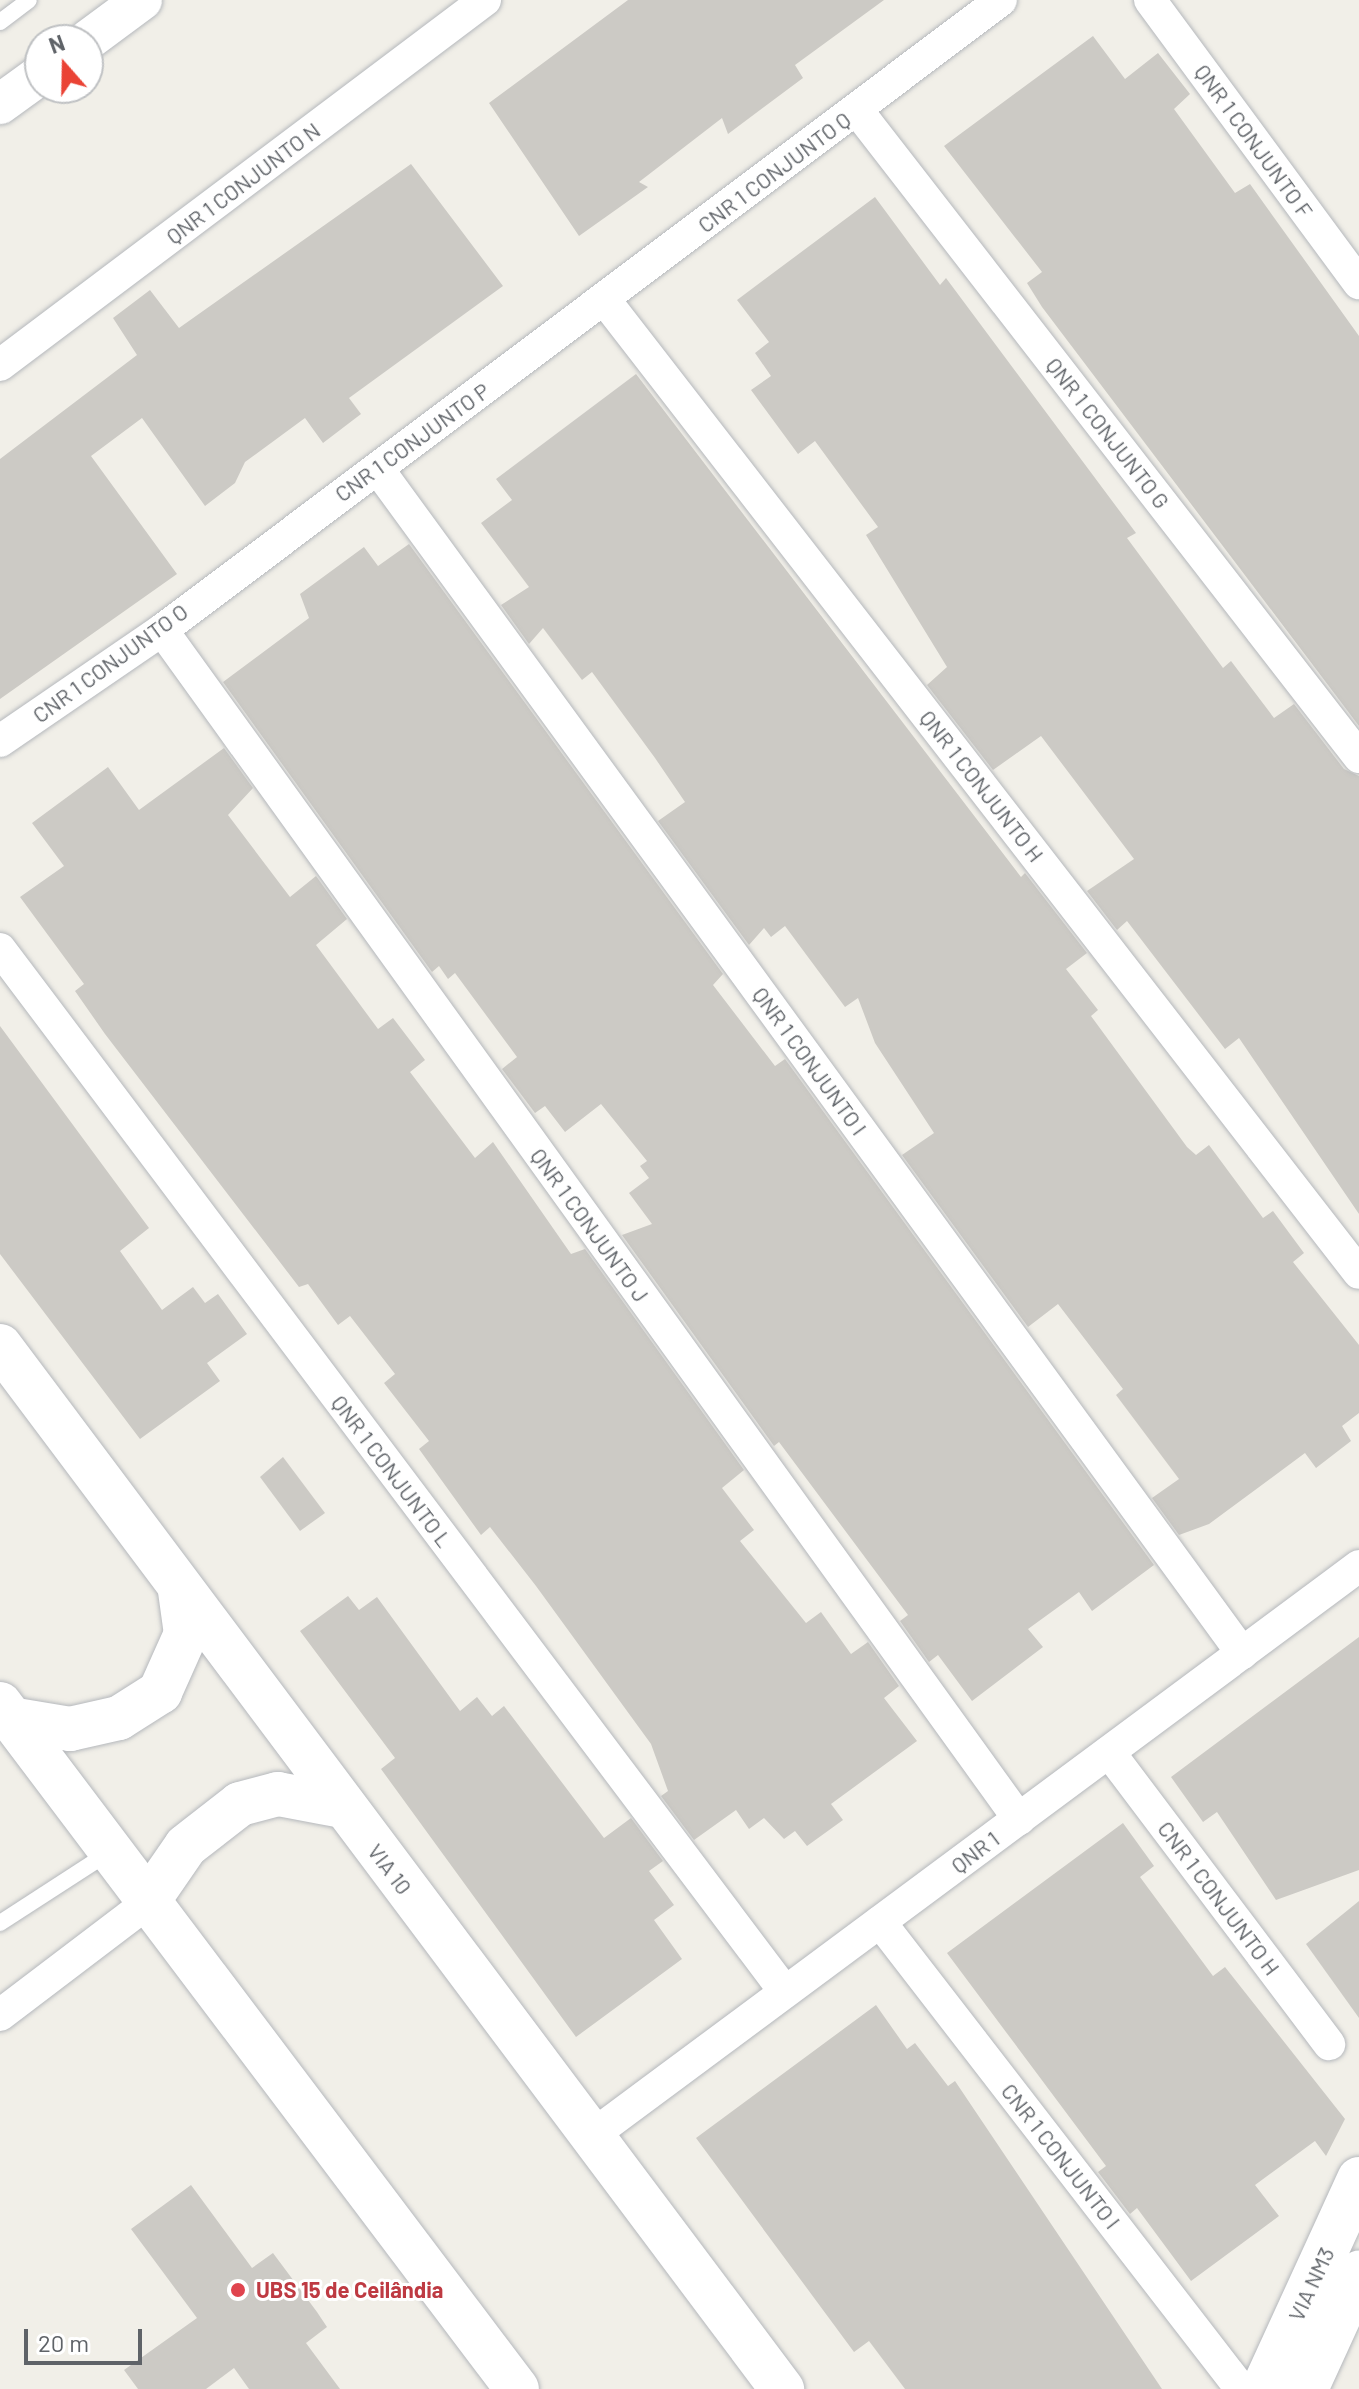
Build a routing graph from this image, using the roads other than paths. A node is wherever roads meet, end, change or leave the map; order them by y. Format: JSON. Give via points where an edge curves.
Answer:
{"nodes":[{"id":1,"x":29,"y":0,"type":"edge"},
{"id":2,"x":142,"y":0,"type":"edge"},
{"id":3,"x":485,"y":0,"type":"edge"},
{"id":4,"x":1001,"y":0,"type":"edge"},
{"id":5,"x":1150,"y":0,"type":"edge"},
{"id":6,"x":0,"y":22,"type":"edge"},
{"id":7,"x":104,"y":28,"type":"edge"},
{"id":8,"x":24,"y":87,"type":"edge"},
{"id":9,"x":0,"y":104,"type":"edge"},
{"id":10,"x":857,"y":110,"type":"junction"},
{"id":11,"x":1359,"y":283,"type":"edge"},
{"id":12,"x":604,"y":299,"type":"junction"},
{"id":13,"x":0,"y":365,"type":"edge"},
{"id":14,"x":378,"y":469,"type":"junction"},
{"id":15,"x":219,"y":583,"type":"joint"},
{"id":16,"x":162,"y":630,"type":"junction"},
{"id":17,"x":0,"y":741,"type":"edge"},
{"id":18,"x":1359,"y":757,"type":"edge"},
{"id":19,"x":0,"y":949,"type":"edge"},
{"id":20,"x":1359,"y":1273,"type":"edge"},
{"id":21,"x":0,"y":1346,"type":"edge"},
{"id":22,"x":1356,"y":1576,"type":"edge"},
{"id":23,"x":180,"y":1591,"type":"junction"},
{"id":24,"x":1242,"y":1653,"type":"junction"},
{"id":25,"x":5,"y":1712,"type":"edge"},
{"id":26,"x":1109,"y":1752,"type":"junction"},
{"id":27,"x":342,"y":1806,"type":"junction"},
{"id":28,"x":1019,"y":1819,"type":"junction"},
{"id":29,"x":108,"y":1853,"type":"junction"},
{"id":30,"x":146,"y":1904,"type":"junction"},
{"id":31,"x":880,"y":1922,"type":"junction"},
{"id":32,"x":0,"y":1923,"type":"edge"},
{"id":33,"x":785,"y":1992,"type":"junction"},
{"id":34,"x":0,"y":2015,"type":"edge"},
{"id":35,"x":1329,"y":2044,"type":"dead end"},
{"id":36,"x":590,"y":2137,"type":"junction"},
{"id":37,"x":1359,"y":2179,"type":"edge"},
{"id":38,"x":1359,"y":2273,"type":"edge"},
{"id":39,"x":517,"y":2389,"type":"edge"},
{"id":40,"x":782,"y":2389,"type":"edge"},
{"id":41,"x":1241,"y":2389,"type":"edge"},
{"id":42,"x":1263,"y":2389,"type":"edge"},
{"id":43,"x":1306,"y":2389,"type":"edge"}],
"edges":[{"from":1,"to":6,"type":"lane"},
{"from":2,"to":7,"type":"street"},
{"from":3,"to":13,"type":"street","name":"QNR 1 CONJUNTO N"},
{"from":4,"to":10,"type":"street","name":"CNR 1 CONJUNTO Q"},
{"from":5,"to":11,"type":"street","name":"QNR 1 CONJUNTO F"},
{"from":8,"to":9,"type":"street"},
{"from":10,"to":12,"type":"street","name":"CNR 1 CONJUNTO Q"},
{"from":10,"to":18,"type":"street","name":"QNR 1 CONJUNTO G"},
{"from":12,"to":14,"type":"street","name":"CNR 1 CONJUNTO P"},
{"from":12,"to":20,"type":"street","name":"QNR 1 CONJUNTO H"},
{"from":14,"to":15,"type":"street","name":"CNR 1 CONJUNTO P"},
{"from":14,"to":24,"type":"street","name":"QNR 1 CONJUNTO I"},
{"from":15,"to":16,"type":"street","name":"CNR 1 CONJUNTO O"},
{"from":16,"to":17,"type":"street","name":"CNR 1 CONJUNTO O"},
{"from":16,"to":28,"type":"street","name":"QNR 1 CONJUNTO J"},
{"from":19,"to":33,"type":"street","name":"QNR 1 CONJUNTO L"},
{"from":21,"to":23,"type":"main road","name":"VIA 10"},
{"from":22,"to":24,"type":"street","name":"QNR 1"},
{"from":23,"to":25,"type":"main road","via":[[186,1634],[160,1692],[119,1718],[70,1729]]},
{"from":23,"to":27,"type":"main road","name":"VIA 10"},
{"from":24,"to":26,"type":"street","name":"QNR 1"},
{"from":25,"to":29,"type":"main road"},
{"from":26,"to":28,"type":"street","name":"QNR 1"},
{"from":26,"to":35,"type":"street","name":"CNR 1 CONJUNTO H"},
{"from":27,"to":30,"type":"main road","via":[[278,1794],[240,1804],[186,1846]]},
{"from":27,"to":36,"type":"main road","name":"VIA 10"},
{"from":28,"to":31,"type":"street","name":"QNR 1"},
{"from":29,"to":30,"type":"main road"},
{"from":29,"to":32,"type":"lane"},
{"from":30,"to":34,"type":"street"},
{"from":30,"to":39,"type":"main road"},
{"from":31,"to":33,"type":"street","name":"QNR 1"},
{"from":31,"to":41,"type":"street","name":"CNR 1 CONJUNTO I"},
{"from":33,"to":36,"type":"street","name":"QNR 1"},
{"from":36,"to":40,"type":"main road","name":"VIA 10"},
{"from":37,"to":42,"type":"main road","name":"VIA NM3"},
{"from":38,"to":43,"type":"main road","name":"VIA NM3"}]}
